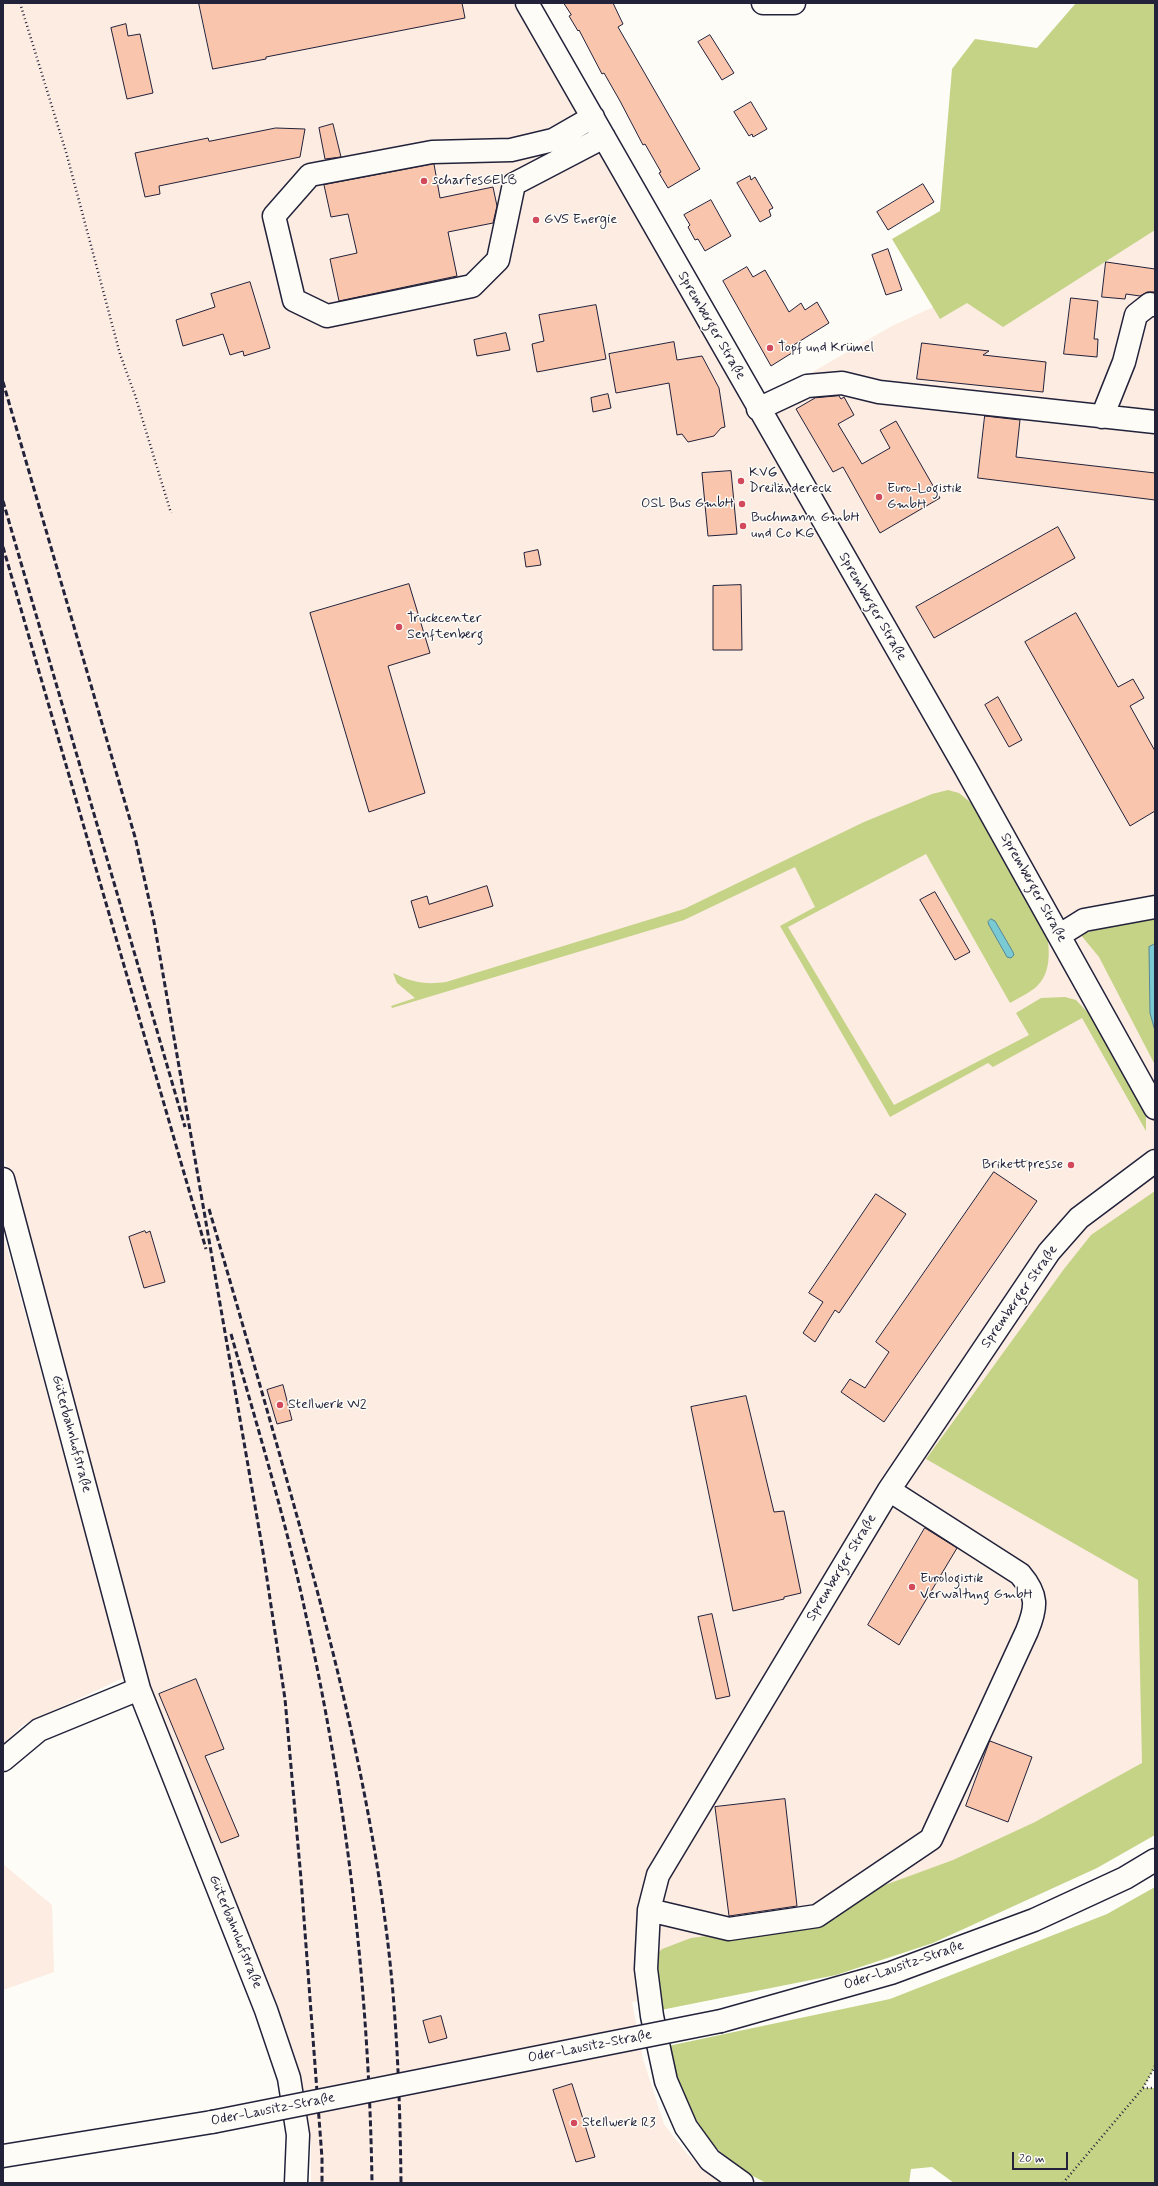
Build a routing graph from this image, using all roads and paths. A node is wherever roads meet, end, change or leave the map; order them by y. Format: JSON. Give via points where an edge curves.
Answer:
{"nodes":[{"id":1,"x":20,"y":3,"type":"edge"},
{"id":2,"x":527,"y":3,"type":"edge"},
{"id":3,"x":763,"y":3,"type":"edge"},
{"id":4,"x":794,"y":3,"type":"edge"},
{"id":5,"x":593,"y":118,"type":"junction"},
{"id":6,"x":604,"y":137,"type":"junction"},
{"id":7,"x":1155,"y":305,"type":"edge"},
{"id":8,"x":758,"y":409,"type":"junction"},
{"id":9,"x":1102,"y":417,"type":"junction"},
{"id":10,"x":1155,"y":422,"type":"edge"},
{"id":11,"x":172,"y":513,"type":"dead end"},
{"id":12,"x":1155,"y":907,"type":"edge"},
{"id":13,"x":1060,"y":935,"type":"junction"},
{"id":14,"x":1155,"y":1108,"type":"edge"},
{"id":15,"x":1155,"y":1161,"type":"edge"},
{"id":16,"x":3,"y":1180,"type":"edge"},
{"id":17,"x":889,"y":1490,"type":"junction"},
{"id":18,"x":138,"y":1689,"type":"junction"},
{"id":19,"x":3,"y":1760,"type":"edge"},
{"id":20,"x":1155,"y":1860,"type":"edge"},
{"id":21,"x":649,"y":1910,"type":"junction"},
{"id":22,"x":1155,"y":2066,"type":"edge"},
{"id":23,"x":1143,"y":2088,"type":"junction"},
{"id":24,"x":1155,"y":2088,"type":"edge"},
{"id":25,"x":3,"y":2156,"type":"edge"},
{"id":26,"x":296,"y":2183,"type":"edge"},
{"id":27,"x":742,"y":2183,"type":"edge"},
{"id":28,"x":1063,"y":2183,"type":"edge"}],
"edges":[{"from":1,"to":11,"type":"path","via":[[66,152],[120,354]]},
{"from":2,"to":5,"type":"main road","name":"Spremberger Straße"},
{"from":3,"to":4,"type":"main road"},
{"from":5,"to":6,"type":"main road","name":"Spremberger Straße"},
{"from":5,"to":6,"type":"main road","via":[[552,140],[510,150],[432,152],[310,175],[274,216],[294,300],[327,316],[472,286],[498,260],[514,184]]},
{"from":6,"to":8,"type":"main road","name":"Spremberger Straße"},
{"from":7,"to":9,"type":"main road","via":[[1150,304],[1136,315],[1124,362]]},
{"from":8,"to":9,"type":"main road","via":[[807,386],[842,384],[879,392]]},
{"from":8,"to":13,"type":"main road","name":"Spremberger Straße"},
{"from":9,"to":10,"type":"main road"},
{"from":12,"to":13,"type":"main road","via":[[1084,920]]},
{"from":13,"to":14,"type":"main road","name":"Spremberger Straße"},
{"from":15,"to":17,"type":"main road","name":"Spremberger Straße","via":[[1079,1218],[1049,1252]]},
{"from":16,"to":18,"type":"main road","name":"Güterbahnhofstraße"},
{"from":17,"to":21,"type":"main road","name":"Spremberger Straße","via":[[658,1875]]},
{"from":17,"to":21,"type":"main road","via":[[1020,1574],[1027,1582],[1034,1598],[1033,1615],[1027,1631],[931,1838],[817,1916],[730,1929]]},
{"from":18,"to":19,"type":"main road","via":[[39,1730]]},
{"from":18,"to":26,"type":"main road","name":"Güterbahnhofstraße","via":[[266,2010],[289,2078],[298,2135]]},
{"from":20,"to":25,"type":"main road","name":"Oder-Lausitz-Straße","bridge":true,"via":[[1125,1878],[1034,1920],[891,1973],[720,2021],[212,2122]]},
{"from":21,"to":27,"type":"main road","name":"Spremberger Straße","via":[[646,1969],[655,2033],[666,2082],[686,2127],[710,2160]]},
{"from":22,"to":23,"type":"path"},
{"from":23,"to":24,"type":"path"},
{"from":23,"to":28,"type":"path"}]}
